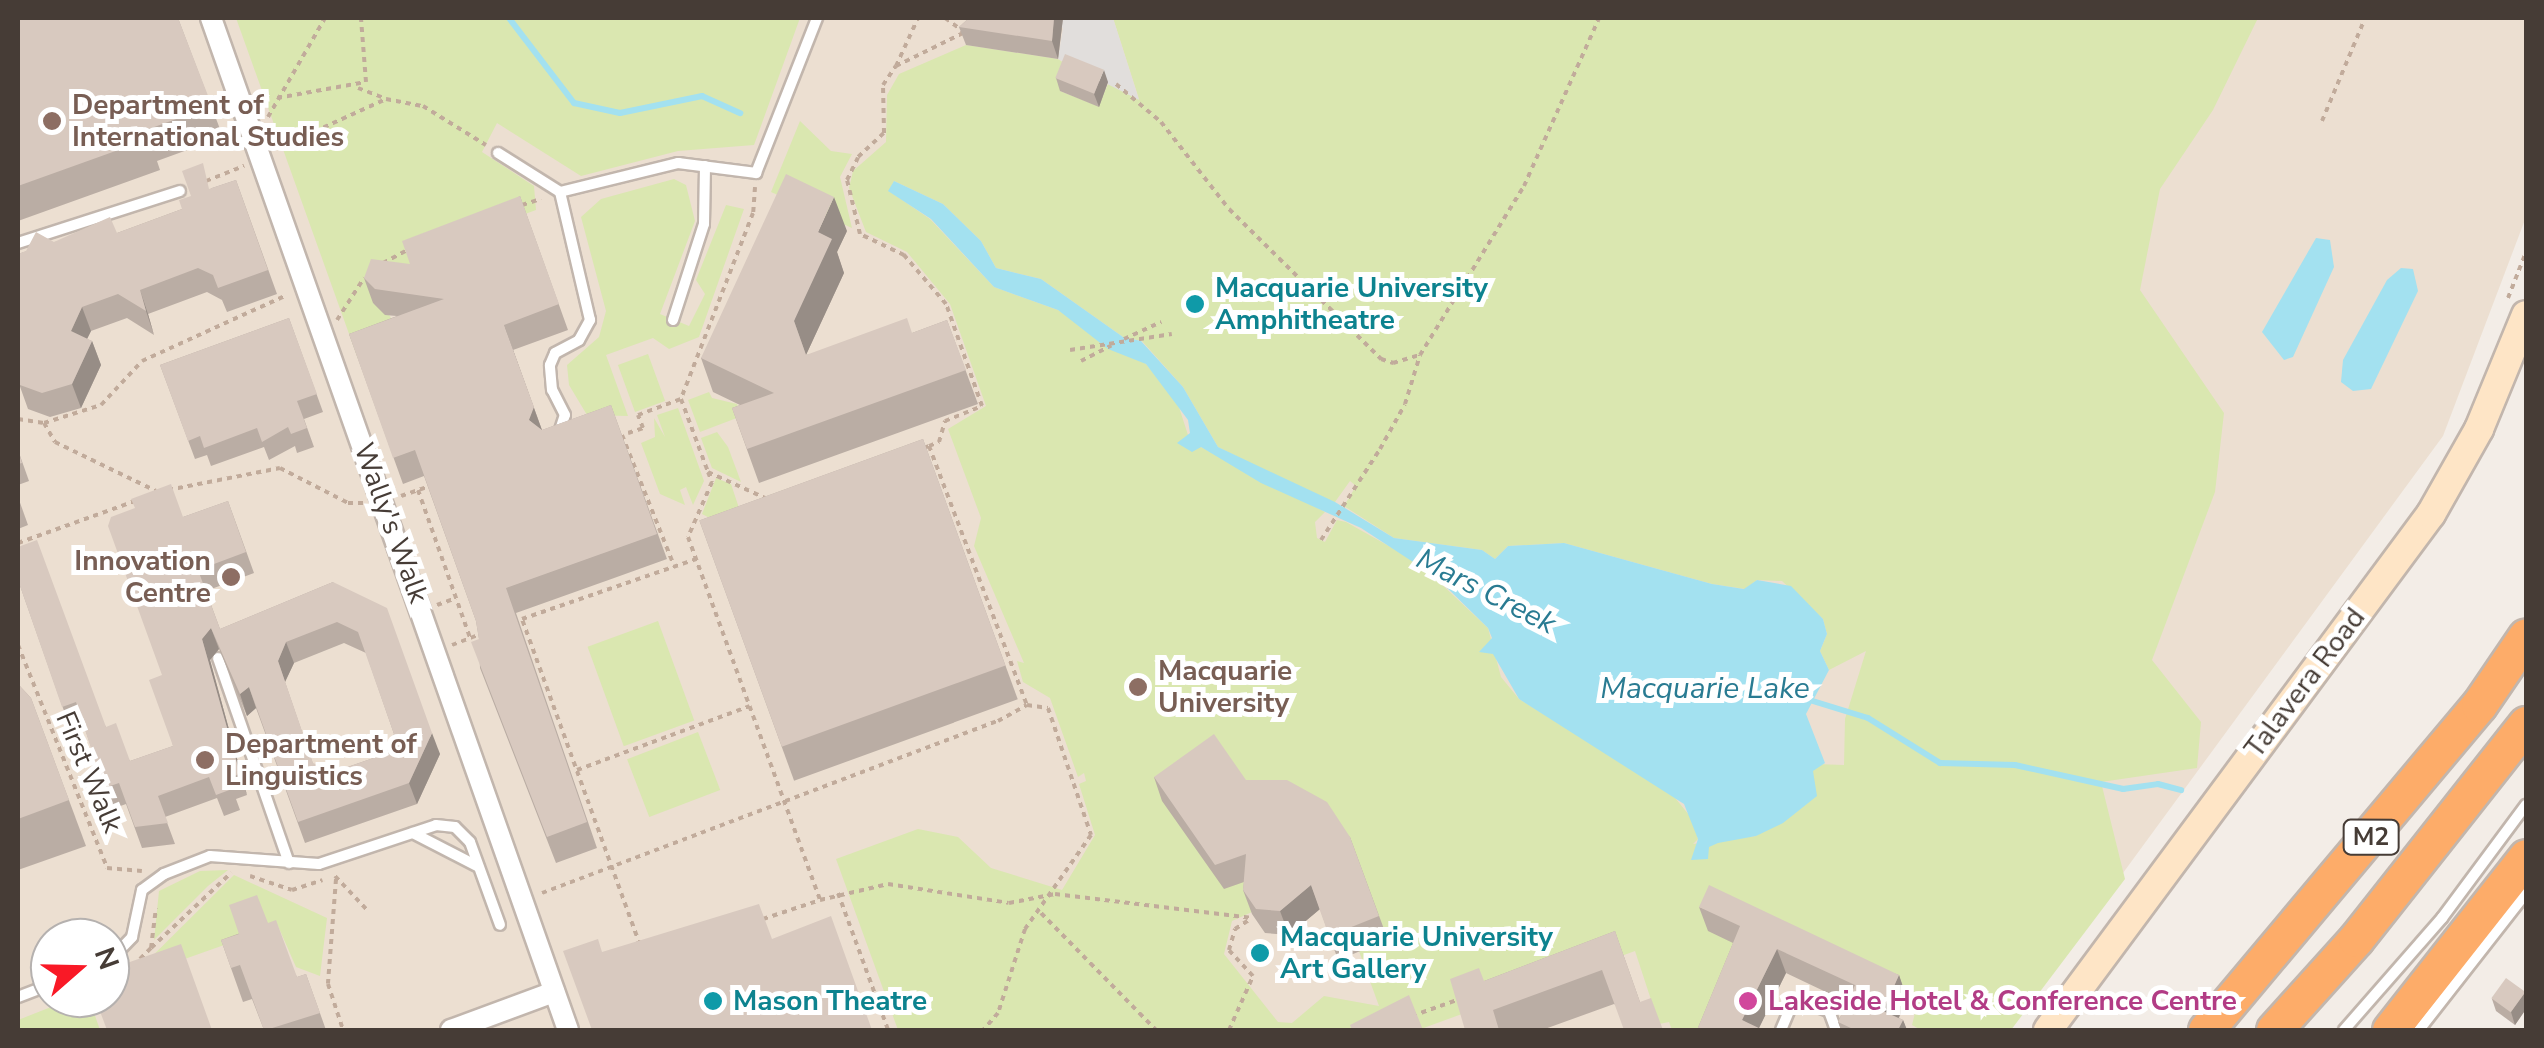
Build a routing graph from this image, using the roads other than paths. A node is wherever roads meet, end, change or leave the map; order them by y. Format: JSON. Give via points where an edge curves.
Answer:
{"nodes":[{"id":1,"x":210,"y":18,"type":"edge"},
{"id":2,"x":816,"y":18,"type":"edge"},
{"id":3,"x":498,"y":153,"type":"road end"},
{"id":4,"x":705,"y":166,"type":"junction"},
{"id":5,"x":180,"y":191,"type":"edge"},
{"id":6,"x":560,"y":192,"type":"junction"},
{"id":7,"x":18,"y":243,"type":"edge"},
{"id":8,"x":2516,"y":310,"type":"edge"},
{"id":9,"x":673,"y":320,"type":"dead end"},
{"id":10,"x":546,"y":442,"type":"edge"},
{"id":11,"x":2526,"y":636,"type":"edge"},
{"id":12,"x":218,"y":658,"type":"edge"},
{"id":13,"x":2526,"y":724,"type":"edge"},
{"id":14,"x":2526,"y":804,"type":"edge"},
{"id":15,"x":412,"y":833,"type":"junction"},
{"id":16,"x":2526,"y":857,"type":"edge"},
{"id":17,"x":289,"y":863,"type":"junction"},
{"id":18,"x":480,"y":868,"type":"junction"},
{"id":19,"x":2526,"y":894,"type":"edge"},
{"id":20,"x":500,"y":925,"type":"dead end"},
{"id":21,"x":130,"y":936,"type":"edge"},
{"id":22,"x":554,"y":992,"type":"junction"},
{"id":23,"x":451,"y":1030,"type":"edge"},
{"id":24,"x":568,"y":1030,"type":"edge"},
{"id":25,"x":1781,"y":1030,"type":"edge"},
{"id":26,"x":1836,"y":1030,"type":"edge"},
{"id":27,"x":2048,"y":1030,"type":"edge"},
{"id":28,"x":2206,"y":1030,"type":"edge"},
{"id":29,"x":2274,"y":1030,"type":"edge"},
{"id":30,"x":2344,"y":1030,"type":"edge"},
{"id":31,"x":2390,"y":1030,"type":"edge"},
{"id":32,"x":2419,"y":1030,"type":"edge"}],
"edges":[{"from":1,"to":22,"type":"street","name":"Wally's Walk"},
{"from":2,"to":4,"type":"lane","via":[[756,173]]},
{"from":3,"to":6,"type":"lane"},
{"from":4,"to":6,"type":"lane","via":[[678,162]]},
{"from":4,"to":9,"type":"lane","via":[[704,224]]},
{"from":5,"to":7,"type":"lane"},
{"from":6,"to":10,"type":"lane","via":[[563,227],[590,308],[586,331],[555,353],[550,365],[552,390],[565,415],[562,429]]},
{"from":8,"to":27,"type":"street","name":"Talavera Road","via":[[2479,429],[2431,514]]},
{"from":11,"to":28,"type":"highway","number":"M2","via":[[2479,705]]},
{"from":12,"to":17,"type":"lane"},
{"from":13,"to":29,"type":"highway","number":"M2","via":[[2356,940]]},
{"from":14,"to":30,"type":"lane","via":[[2442,918]]},
{"from":15,"to":17,"type":"lane","via":[[331,860]]},
{"from":15,"to":18,"type":"lane"},
{"from":15,"to":18,"type":"lane","via":[[455,827]]},
{"from":16,"to":31,"type":"highway"},
{"from":17,"to":21,"type":"lane","via":[[210,856],[152,880],[142,890]]},
{"from":18,"to":20,"type":"lane"},
{"from":19,"to":32,"type":"lane"},
{"from":22,"to":23,"type":"street"},
{"from":22,"to":24,"type":"street","name":"Wally's Walk"},
{"from":25,"to":26,"type":"lane","via":[[1790,1009],[1806,1002],[1830,1011]]}]}
